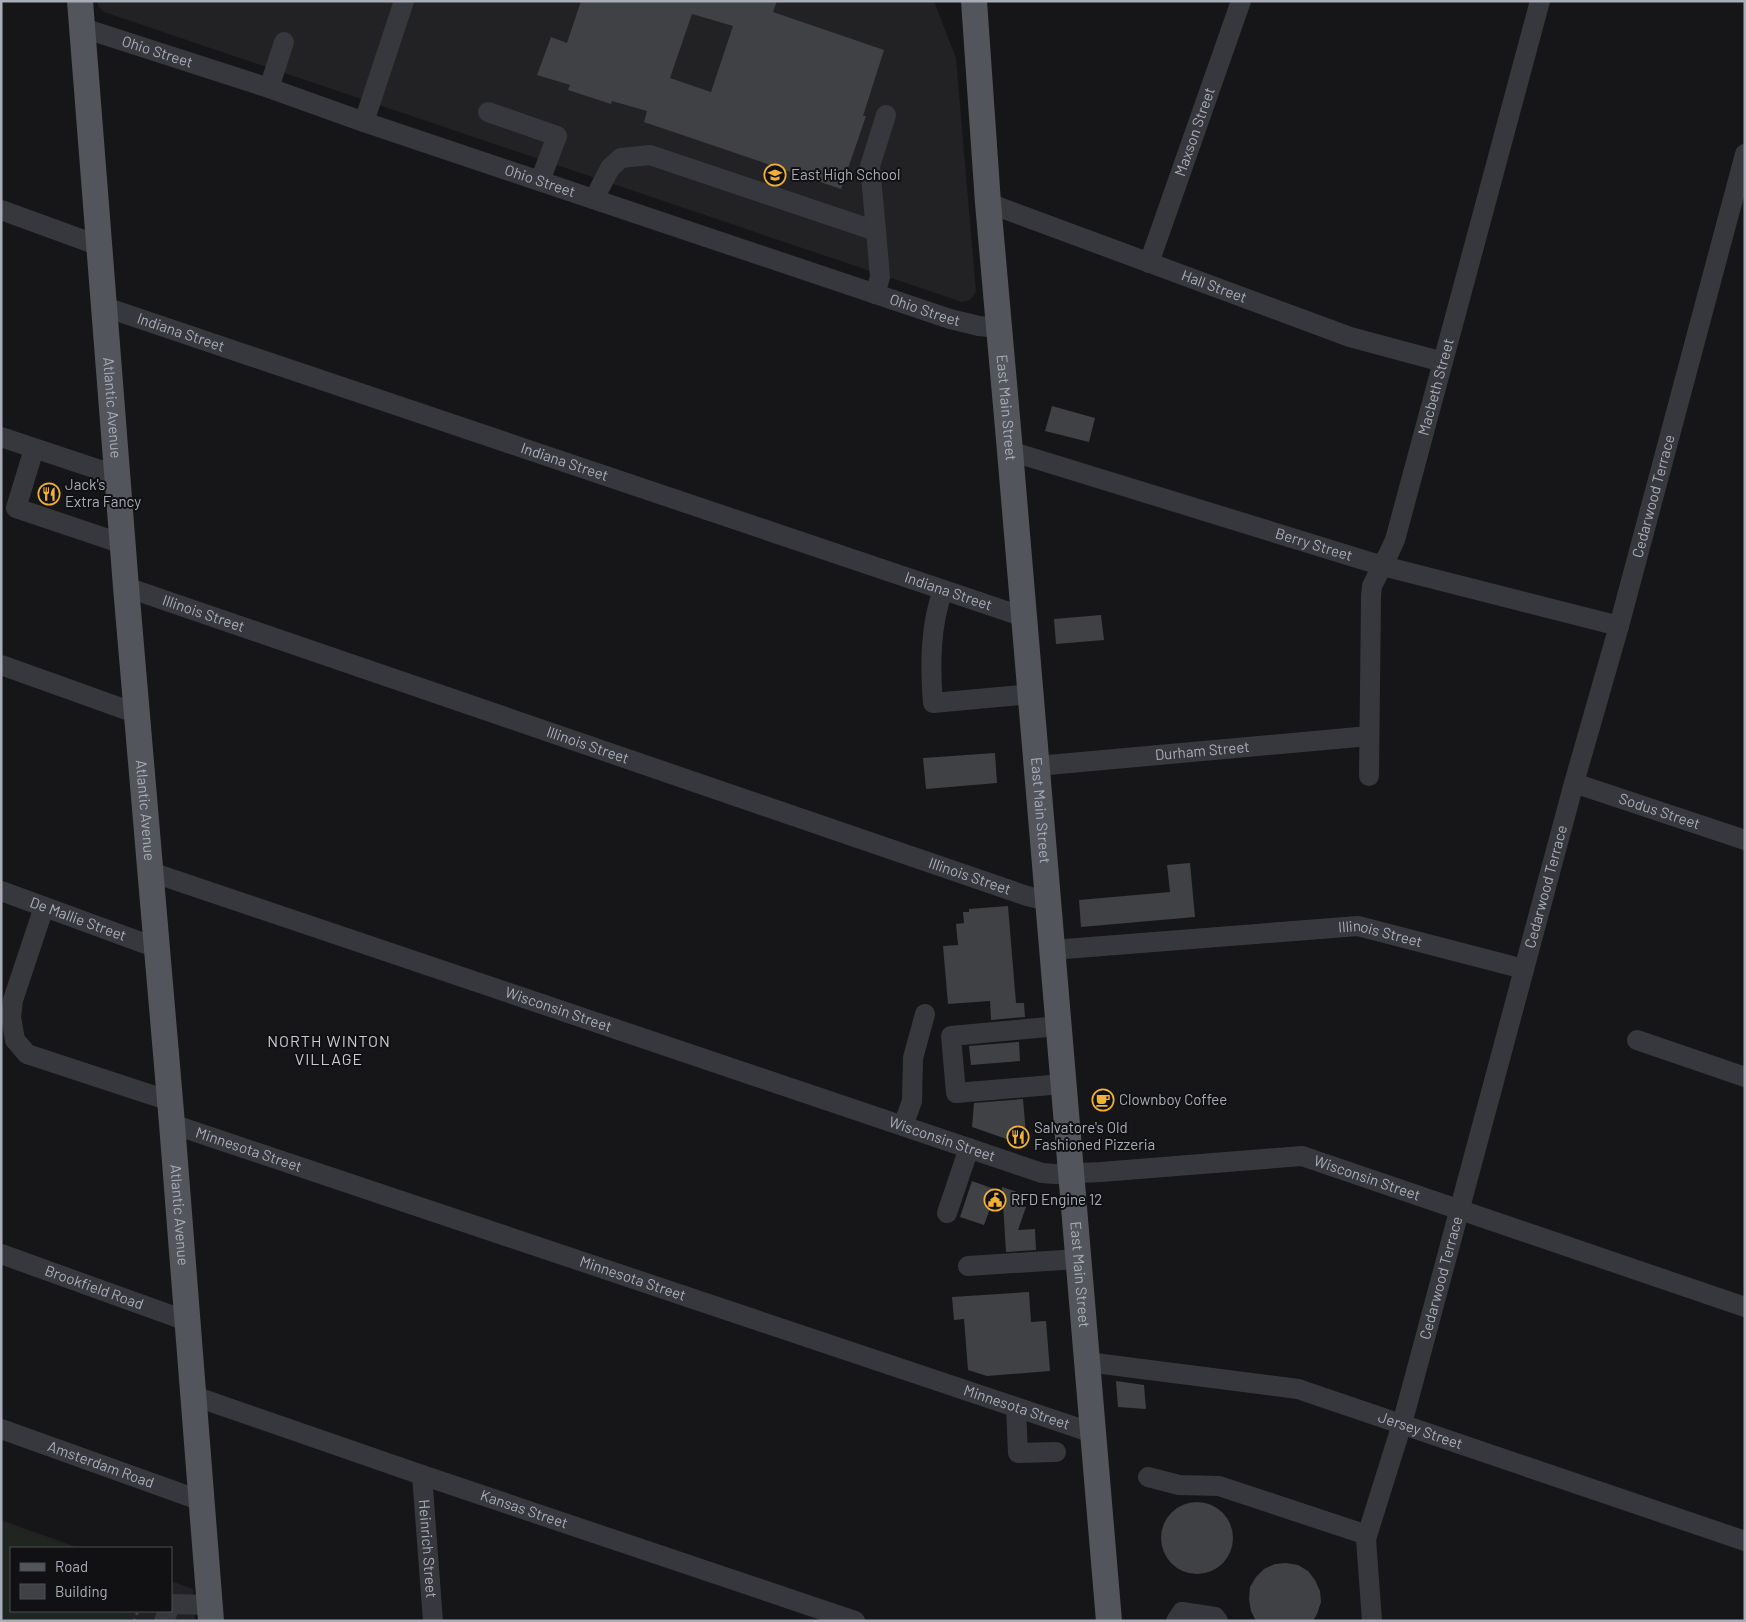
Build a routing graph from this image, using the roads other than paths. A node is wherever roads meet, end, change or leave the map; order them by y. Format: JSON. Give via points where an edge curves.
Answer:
{"nodes":[{"id":1,"x":80,"y":1,"type":"edge"},
{"id":2,"x":404,"y":1,"type":"edge"},
{"id":3,"x":974,"y":1,"type":"edge"},
{"id":4,"x":1241,"y":1,"type":"edge"},
{"id":5,"x":1540,"y":1,"type":"edge"},
{"id":6,"x":83,"y":28,"type":"junction"},
{"id":7,"x":284,"y":42,"type":"dead end"},
{"id":8,"x":269,"y":88,"type":"junction"},
{"id":9,"x":488,"y":112,"type":"dead end"},
{"id":10,"x":886,"y":115,"type":"dead end"},
{"id":11,"x":364,"y":122,"type":"junction"},
{"id":12,"x":1745,"y":154,"type":"edge"},
{"id":13,"x":540,"y":181,"type":"junction"},
{"id":14,"x":594,"y":199,"type":"junction"},
{"id":15,"x":988,"y":203,"type":"junction"},
{"id":16,"x":1,"y":210,"type":"edge"},
{"id":17,"x":876,"y":232,"type":"junction"},
{"id":18,"x":100,"y":246,"type":"junction"},
{"id":19,"x":1149,"y":263,"type":"junction"},
{"id":20,"x":875,"y":294,"type":"junction"},
{"id":21,"x":105,"y":307,"type":"junction"},
{"id":22,"x":1000,"y":328,"type":"junction"},
{"id":23,"x":1443,"y":362,"type":"junction"},
{"id":24,"x":1,"y":437,"type":"edge"},
{"id":25,"x":34,"y":449,"type":"junction"},
{"id":26,"x":1010,"y":451,"type":"junction"},
{"id":27,"x":118,"y":476,"type":"junction"},
{"id":28,"x":123,"y":544,"type":"junction"},
{"id":29,"x":1383,"y":566,"type":"junction"},
{"id":30,"x":126,"y":587,"type":"junction"},
{"id":31,"x":943,"y":590,"type":"junction"},
{"id":32,"x":1024,"y":617,"type":"junction"},
{"id":33,"x":1619,"y":626,"type":"junction"},
{"id":34,"x":1,"y":665,"type":"edge"},
{"id":35,"x":1031,"y":694,"type":"junction"},
{"id":36,"x":138,"y":714,"type":"junction"},
{"id":37,"x":1370,"y":736,"type":"junction"},
{"id":38,"x":1037,"y":766,"type":"junction"},
{"id":39,"x":1370,"y":776,"type":"dead end"},
{"id":40,"x":1574,"y":783,"type":"junction"},
{"id":41,"x":1745,"y":840,"type":"edge"},
{"id":42,"x":151,"y":872,"type":"junction"},
{"id":43,"x":1,"y":891,"type":"edge"},
{"id":44,"x":1048,"y":901,"type":"junction"},
{"id":45,"x":44,"y":907,"type":"junction"},
{"id":46,"x":157,"y":948,"type":"junction"},
{"id":47,"x":1052,"y":950,"type":"junction"},
{"id":48,"x":1524,"y":969,"type":"junction"},
{"id":49,"x":926,"y":1014,"type":"dead end"},
{"id":50,"x":1058,"y":1026,"type":"junction"},
{"id":51,"x":1637,"y":1040,"type":"dead end"},
{"id":52,"x":1745,"y":1077,"type":"edge"},
{"id":53,"x":1063,"y":1084,"type":"junction"},
{"id":54,"x":171,"y":1113,"type":"junction"},
{"id":55,"x":903,"y":1126,"type":"junction"},
{"id":56,"x":968,"y":1148,"type":"junction"},
{"id":57,"x":1071,"y":1174,"type":"junction"},
{"id":58,"x":1459,"y":1210,"type":"junction"},
{"id":59,"x":947,"y":1214,"type":"dead end"},
{"id":60,"x":1,"y":1254,"type":"edge"},
{"id":61,"x":1078,"y":1259,"type":"junction"},
{"id":62,"x":968,"y":1266,"type":"dead end"},
{"id":63,"x":1745,"y":1307,"type":"edge"},
{"id":64,"x":187,"y":1321,"type":"junction"},
{"id":65,"x":1087,"y":1362,"type":"junction"},
{"id":66,"x":194,"y":1396,"type":"junction"},
{"id":67,"x":1016,"y":1408,"type":"junction"},
{"id":68,"x":1402,"y":1424,"type":"junction"},
{"id":69,"x":1,"y":1429,"type":"edge"},
{"id":70,"x":1093,"y":1434,"type":"junction"},
{"id":71,"x":1056,"y":1452,"type":"dead end"},
{"id":72,"x":422,"y":1476,"type":"junction"},
{"id":73,"x":1148,"y":1477,"type":"dead end"},
{"id":74,"x":202,"y":1501,"type":"junction"},
{"id":75,"x":1367,"y":1535,"type":"junction"},
{"id":76,"x":1745,"y":1541,"type":"edge"},
{"id":77,"x":172,"y":1604,"type":"edge"},
{"id":78,"x":210,"y":1613,"type":"edge"},
{"id":79,"x":433,"y":1621,"type":"edge"},
{"id":80,"x":856,"y":1621,"type":"edge"},
{"id":81,"x":1109,"y":1621,"type":"edge"},
{"id":82,"x":1176,"y":1621,"type":"edge"},
{"id":83,"x":1218,"y":1621,"type":"edge"},
{"id":84,"x":1372,"y":1621,"type":"edge"}],
"edges":[{"from":1,"to":6,"type":"main road","name":"Atlantic Avenue"},
{"from":2,"to":11,"type":"street"},
{"from":3,"to":15,"type":"main road","name":"East Main Street"},
{"from":4,"to":19,"type":"street","name":"Maxson Street"},
{"from":5,"to":23,"type":"street","name":"Macbeth Street"},
{"from":6,"to":8,"type":"street","name":"Ohio Street"},
{"from":6,"to":18,"type":"main road","name":"Atlantic Avenue"},
{"from":7,"to":8,"type":"street"},
{"from":8,"to":11,"type":"street","name":"Ohio Street"},
{"from":9,"to":13,"type":"street","via":[[557,136]]},
{"from":10,"to":17,"type":"street","via":[[870,166]]},
{"from":11,"to":13,"type":"street","name":"Ohio Street"},
{"from":12,"to":33,"type":"street","name":"Cedarwood Terrace"},
{"from":13,"to":14,"type":"street","name":"Ohio Street"},
{"from":14,"to":17,"type":"street","via":[[610,168],[622,158],[650,155]]},
{"from":14,"to":20,"type":"street","name":"Ohio Street"},
{"from":15,"to":19,"type":"street","name":"Hall Street"},
{"from":15,"to":22,"type":"main road","name":"East Main Street"},
{"from":16,"to":18,"type":"street"},
{"from":17,"to":20,"type":"street","via":[[880,277]]},
{"from":18,"to":21,"type":"main road","name":"Atlantic Avenue"},
{"from":19,"to":23,"type":"street","name":"Hall Street","via":[[1350,337]]},
{"from":20,"to":22,"type":"street","name":"Ohio Street","via":[[964,324]]},
{"from":21,"to":27,"type":"main road","name":"Atlantic Avenue"},
{"from":21,"to":31,"type":"street","name":"Indiana Street"},
{"from":22,"to":26,"type":"main road","name":"East Main Street"},
{"from":23,"to":29,"type":"street","name":"Macbeth Street","via":[[1395,540]]},
{"from":24,"to":25,"type":"street"},
{"from":25,"to":27,"type":"street"},
{"from":25,"to":28,"type":"street","via":[[16,508]]},
{"from":26,"to":29,"type":"street","name":"Berry Street"},
{"from":26,"to":32,"type":"main road","name":"East Main Street"},
{"from":27,"to":28,"type":"main road","name":"Atlantic Avenue"},
{"from":28,"to":30,"type":"main road","name":"Atlantic Avenue"},
{"from":29,"to":33,"type":"street","name":"Berry Street"},
{"from":29,"to":37,"type":"street","name":"Macbeth Street","via":[[1372,586],[1371,597]]},
{"from":30,"to":36,"type":"main road","name":"Atlantic Avenue"},
{"from":30,"to":44,"type":"street","name":"Illinois Street"},
{"from":31,"to":32,"type":"street","name":"Indiana Street"},
{"from":31,"to":35,"type":"street","via":[[937,606],[930,662],[933,703]]},
{"from":32,"to":35,"type":"main road","name":"East Main Street"},
{"from":33,"to":40,"type":"street","name":"Cedarwood Terrace"},
{"from":34,"to":36,"type":"street"},
{"from":35,"to":38,"type":"main road","name":"East Main Street"},
{"from":36,"to":42,"type":"main road","name":"Atlantic Avenue"},
{"from":37,"to":38,"type":"street","name":"Durham Street"},
{"from":37,"to":39,"type":"street","name":"Macbeth Street"},
{"from":38,"to":44,"type":"main road","name":"East Main Street"},
{"from":40,"to":41,"type":"street","name":"Sodus Street"},
{"from":40,"to":48,"type":"street","name":"Cedarwood Terrace"},
{"from":42,"to":46,"type":"main road","name":"Atlantic Avenue"},
{"from":42,"to":55,"type":"street","name":"Wisconsin Street"},
{"from":43,"to":45,"type":"street","name":"De Mallie Street"},
{"from":44,"to":47,"type":"main road","name":"East Main Street"},
{"from":45,"to":46,"type":"street","name":"De Mallie Street"},
{"from":45,"to":54,"type":"street","name":"Minnesota Street","via":[[13,1000],[10,1017],[15,1040],[27,1054]]},
{"from":46,"to":54,"type":"main road","name":"Atlantic Avenue"},
{"from":47,"to":48,"type":"street","name":"Illinois Street","via":[[1358,926]]},
{"from":47,"to":50,"type":"main road","name":"East Main Street"},
{"from":48,"to":58,"type":"street","name":"Cedarwood Terrace"},
{"from":49,"to":55,"type":"street","via":[[913,1058],[912,1101]]},
{"from":50,"to":53,"type":"main road","name":"East Main Street"},
{"from":50,"to":53,"type":"street","via":[[951,1036],[956,1094]]},
{"from":51,"to":52,"type":"street"},
{"from":53,"to":57,"type":"main road","name":"East Main Street"},
{"from":54,"to":64,"type":"main road","name":"Atlantic Avenue"},
{"from":54,"to":67,"type":"street","name":"Minnesota Street"},
{"from":55,"to":56,"type":"street","name":"Wisconsin Street"},
{"from":56,"to":57,"type":"street","name":"Wisconsin Street","via":[[1042,1173]]},
{"from":56,"to":59,"type":"street"},
{"from":57,"to":58,"type":"street","name":"Wisconsin Street","via":[[1302,1156]]},
{"from":57,"to":61,"type":"main road","name":"East Main Street"},
{"from":58,"to":63,"type":"street","name":"Wisconsin Street"},
{"from":58,"to":68,"type":"street","name":"Cedarwood Terrace"},
{"from":60,"to":64,"type":"street","name":"Brookfield Road"},
{"from":61,"to":62,"type":"street"},
{"from":61,"to":65,"type":"main road","name":"East Main Street"},
{"from":64,"to":66,"type":"main road","name":"Atlantic Avenue"},
{"from":65,"to":68,"type":"street","name":"Jersey Street","via":[[1298,1389]]},
{"from":65,"to":70,"type":"main road","name":"East Main Street"},
{"from":66,"to":72,"type":"street","name":"Kansas Street"},
{"from":66,"to":74,"type":"main road","name":"Atlantic Avenue"},
{"from":67,"to":70,"type":"street","name":"Minnesota Street"},
{"from":67,"to":71,"type":"street","via":[[1018,1453]]},
{"from":68,"to":75,"type":"street","name":"Cedarwood Terrace"},
{"from":68,"to":76,"type":"street","name":"Jersey Street"},
{"from":69,"to":74,"type":"street","name":"Amsterdam Road"},
{"from":70,"to":81,"type":"main road","name":"East Main Street"},
{"from":72,"to":79,"type":"street","name":"Heinrich Street"},
{"from":72,"to":80,"type":"street","name":"Kansas Street"},
{"from":73,"to":75,"type":"street","via":[[1179,1484],[1219,1486]]},
{"from":74,"to":78,"type":"main road","name":"Atlantic Avenue"},
{"from":75,"to":84,"type":"street","name":"Cedarwood Terrace"},
{"from":77,"to":78,"type":"street"},
{"from":82,"to":83,"type":"street","via":[[1182,1612],[1215,1617]]}]}
